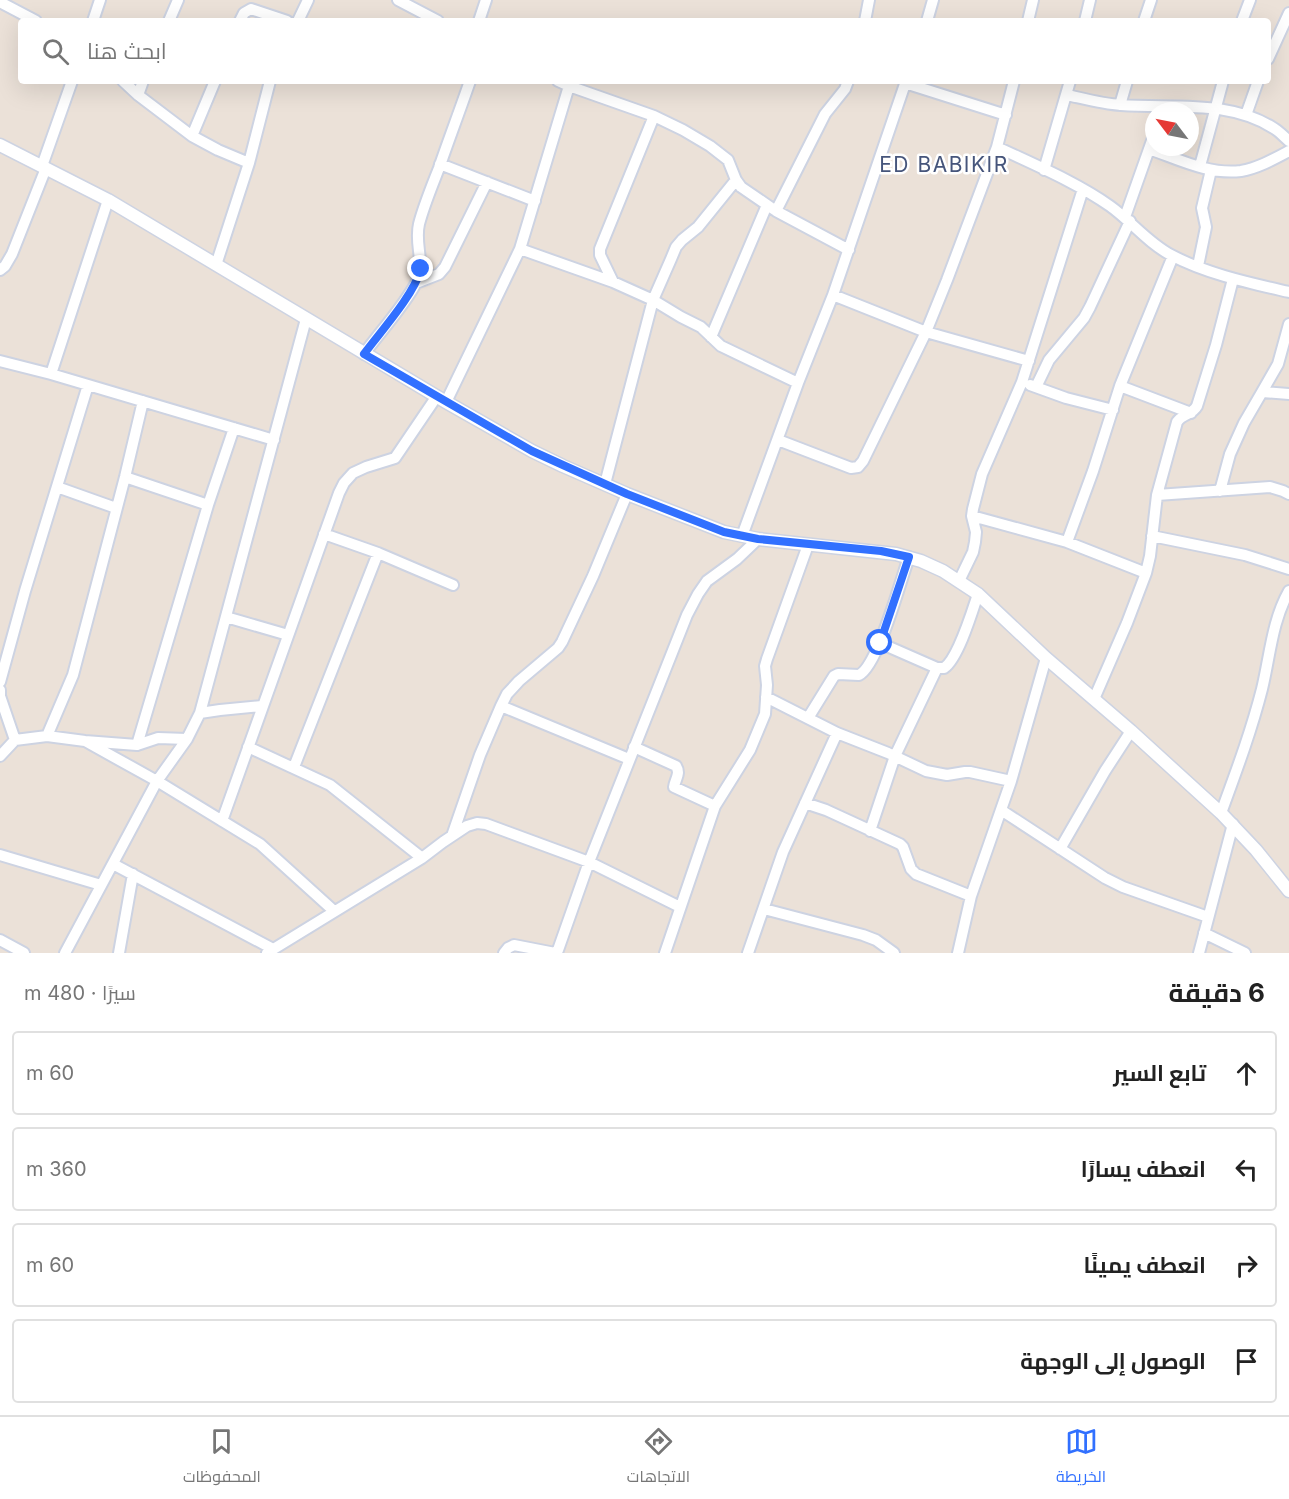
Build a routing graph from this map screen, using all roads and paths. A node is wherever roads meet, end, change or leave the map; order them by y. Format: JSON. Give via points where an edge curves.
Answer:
{"nodes":[{"id":1,"x":100,"y":0,"type":"edge"},
{"id":2,"x":178,"y":0,"type":"edge"},
{"id":3,"x":308,"y":0,"type":"edge"},
{"id":4,"x":398,"y":0,"type":"edge"},
{"id":5,"x":486,"y":0,"type":"edge"},
{"id":6,"x":869,"y":0,"type":"edge"},
{"id":7,"x":933,"y":0,"type":"edge"},
{"id":8,"x":1034,"y":0,"type":"edge"},
{"id":9,"x":1090,"y":0,"type":"edge"},
{"id":10,"x":1151,"y":0,"type":"edge"},
{"id":11,"x":1250,"y":0,"type":"edge"},
{"id":12,"x":3,"y":2,"type":"edge"},
{"id":13,"x":1289,"y":13,"type":"edge"},
{"id":14,"x":31,"y":18,"type":"edge"},
{"id":15,"x":94,"y":18,"type":"edge"},
{"id":16,"x":170,"y":18,"type":"edge"},
{"id":17,"x":242,"y":18,"type":"edge"},
{"id":18,"x":278,"y":18,"type":"edge"},
{"id":19,"x":299,"y":18,"type":"edge"},
{"id":20,"x":432,"y":18,"type":"edge"},
{"id":21,"x":480,"y":18,"type":"edge"},
{"id":22,"x":866,"y":18,"type":"edge"},
{"id":23,"x":928,"y":18,"type":"edge"},
{"id":24,"x":1029,"y":18,"type":"edge"},
{"id":25,"x":1086,"y":18,"type":"edge"},
{"id":26,"x":1145,"y":18,"type":"edge"},
{"id":27,"x":1243,"y":18,"type":"edge"},
{"id":28,"x":1271,"y":52,"type":"edge"},
{"id":29,"x":71,"y":84,"type":"edge"},
{"id":30,"x":126,"y":84,"type":"edge"},
{"id":31,"x":142,"y":84,"type":"edge"},
{"id":32,"x":214,"y":84,"type":"edge"},
{"id":33,"x":269,"y":84,"type":"edge"},
{"id":34,"x":469,"y":84,"type":"edge"},
{"id":35,"x":565,"y":84,"type":"edge"},
{"id":36,"x":846,"y":84,"type":"edge"},
{"id":37,"x":905,"y":84,"type":"edge"},
{"id":38,"x":912,"y":84,"type":"edge"},
{"id":39,"x":1013,"y":84,"type":"edge"},
{"id":40,"x":1069,"y":84,"type":"edge"},
{"id":41,"x":1125,"y":84,"type":"edge"},
{"id":42,"x":1222,"y":84,"type":"edge"},
{"id":43,"x":1257,"y":84,"type":"edge"},
{"id":44,"x":569,"y":86,"type":"junction"},
{"id":45,"x":138,"y":95,"type":"junction"},
{"id":46,"x":1067,"y":95,"type":"junction"},
{"id":47,"x":1120,"y":105,"type":"junction"},
{"id":48,"x":1145,"y":107,"type":"edge"},
{"id":49,"x":1199,"y":109,"type":"edge"},
{"id":50,"x":1215,"y":109,"type":"junction"},
{"id":51,"x":1006,"y":115,"type":"junction"},
{"id":52,"x":1246,"y":115,"type":"junction"},
{"id":53,"x":654,"y":116,"type":"junction"},
{"id":54,"x":192,"y":136,"type":"junction"},
{"id":55,"x":1289,"y":141,"type":"edge"},
{"id":56,"x":0,"y":145,"type":"edge"},
{"id":57,"x":997,"y":147,"type":"junction"},
{"id":58,"x":1289,"y":151,"type":"edge"},
{"id":59,"x":1147,"y":156,"type":"edge"},
{"id":60,"x":1170,"y":156,"type":"edge"},
{"id":61,"x":249,"y":163,"type":"junction"},
{"id":62,"x":440,"y":164,"type":"junction"},
{"id":63,"x":1200,"y":166,"type":"junction"},
{"id":64,"x":44,"y":167,"type":"junction"},
{"id":65,"x":1044,"y":170,"type":"junction"},
{"id":66,"x":1211,"y":170,"type":"junction"},
{"id":67,"x":736,"y":180,"type":"junction"},
{"id":68,"x":487,"y":182,"type":"junction"},
{"id":69,"x":1083,"y":189,"type":"junction"},
{"id":70,"x":108,"y":200,"type":"junction"},
{"id":71,"x":535,"y":201,"type":"junction"},
{"id":72,"x":772,"y":208,"type":"junction"},
{"id":73,"x":1128,"y":219,"type":"junction"},
{"id":74,"x":520,"y":249,"type":"junction"},
{"id":75,"x":849,"y":250,"type":"junction"},
{"id":76,"x":1173,"y":256,"type":"junction"},
{"id":77,"x":216,"y":265,"type":"junction"},
{"id":78,"x":1198,"y":266,"type":"junction"},
{"id":79,"x":0,"y":269,"type":"edge"},
{"id":80,"x":1233,"y":279,"type":"junction"},
{"id":81,"x":613,"y":282,"type":"junction"},
{"id":82,"x":416,"y":283,"type":"junction"},
{"id":83,"x":1289,"y":292,"type":"edge"},
{"id":84,"x":832,"y":295,"type":"junction"},
{"id":85,"x":653,"y":300,"type":"junction"},
{"id":86,"x":306,"y":319,"type":"junction"},
{"id":87,"x":1289,"y":324,"type":"edge"},
{"id":88,"x":926,"y":332,"type":"junction"},
{"id":89,"x":711,"y":337,"type":"junction"},
{"id":90,"x":364,"y":354,"type":"junction"},
{"id":91,"x":1029,"y":361,"type":"junction"},
{"id":92,"x":0,"y":363,"type":"edge"},
{"id":93,"x":51,"y":374,"type":"junction"},
{"id":94,"x":1022,"y":382,"type":"junction"},
{"id":95,"x":798,"y":383,"type":"junction"},
{"id":96,"x":88,"y":385,"type":"junction"},
{"id":97,"x":1120,"y":386,"type":"junction"},
{"id":98,"x":1036,"y":387,"type":"junction"},
{"id":99,"x":1263,"y":392,"type":"junction"},
{"id":100,"x":1289,"y":394,"type":"edge"},
{"id":101,"x":441,"y":399,"type":"junction"},
{"id":102,"x":142,"y":401,"type":"junction"},
{"id":103,"x":1113,"y":410,"type":"junction"},
{"id":104,"x":1191,"y":413,"type":"junction"},
{"id":105,"x":234,"y":428,"type":"junction"},
{"id":106,"x":274,"y":440,"type":"junction"},
{"id":107,"x":778,"y":440,"type":"junction"},
{"id":108,"x":125,"y":477,"type":"junction"},
{"id":109,"x":605,"y":484,"type":"junction"},
{"id":110,"x":57,"y":488,"type":"junction"},
{"id":111,"x":1220,"y":491,"type":"junction"},
{"id":112,"x":627,"y":494,"type":"junction"},
{"id":113,"x":1289,"y":494,"type":"edge"},
{"id":114,"x":1157,"y":495,"type":"junction"},
{"id":115,"x":208,"y":505,"type":"junction"},
{"id":116,"x":116,"y":508,"type":"junction"},
{"id":117,"x":972,"y":516,"type":"junction"},
{"id":118,"x":324,"y":534,"type":"junction"},
{"id":119,"x":742,"y":536,"type":"junction"},
{"id":120,"x":1152,"y":537,"type":"junction"},
{"id":121,"x":758,"y":539,"type":"junction"},
{"id":122,"x":1067,"y":542,"type":"junction"},
{"id":123,"x":808,"y":545,"type":"junction"},
{"id":124,"x":378,"y":552,"type":"junction"},
{"id":125,"x":909,"y":557,"type":"junction"},
{"id":126,"x":1289,"y":569,"type":"edge"},
{"id":127,"x":1146,"y":573,"type":"junction"},
{"id":128,"x":959,"y":581,"type":"junction"},
{"id":129,"x":453,"y":585,"type":"dead end"},
{"id":130,"x":1289,"y":591,"type":"edge"},
{"id":131,"x":978,"y":594,"type":"junction"},
{"id":132,"x":226,"y":617,"type":"junction"},
{"id":133,"x":288,"y":635,"type":"junction"},
{"id":134,"x":880,"y":643,"type":"junction"},
{"id":135,"x":1046,"y":658,"type":"junction"},
{"id":136,"x":937,"y":668,"type":"junction"},
{"id":137,"x":0,"y":682,"type":"edge"},
{"id":138,"x":0,"y":690,"type":"edge"},
{"id":139,"x":766,"y":697,"type":"junction"},
{"id":140,"x":1094,"y":699,"type":"junction"},
{"id":141,"x":262,"y":706,"type":"junction"},
{"id":142,"x":501,"y":706,"type":"junction"},
{"id":143,"x":200,"y":713,"type":"junction"},
{"id":144,"x":807,"y":718,"type":"junction"},
{"id":145,"x":1131,"y":731,"type":"junction"},
{"id":146,"x":837,"y":732,"type":"junction"},
{"id":147,"x":47,"y":736,"type":"junction"},
{"id":148,"x":187,"y":739,"type":"junction"},
{"id":149,"x":15,"y":740,"type":"junction"},
{"id":150,"x":85,"y":741,"type":"junction"},
{"id":151,"x":137,"y":745,"type":"junction"},
{"id":152,"x":248,"y":747,"type":"junction"},
{"id":153,"x":634,"y":747,"type":"junction"},
{"id":154,"x":0,"y":756,"type":"edge"},
{"id":155,"x":895,"y":756,"type":"junction"},
{"id":156,"x":629,"y":759,"type":"junction"},
{"id":157,"x":294,"y":767,"type":"junction"},
{"id":158,"x":157,"y":781,"type":"junction"},
{"id":159,"x":1011,"y":781,"type":"junction"},
{"id":160,"x":805,"y":803,"type":"junction"},
{"id":161,"x":715,"y":806,"type":"junction"},
{"id":162,"x":1001,"y":810,"type":"junction"},
{"id":163,"x":1221,"y":813,"type":"junction"},
{"id":164,"x":222,"y":821,"type":"junction"},
{"id":165,"x":1233,"y":824,"type":"junction"},
{"id":166,"x":870,"y":831,"type":"junction"},
{"id":167,"x":452,"y":836,"type":"junction"},
{"id":168,"x":1060,"y":849,"type":"junction"},
{"id":169,"x":0,"y":855,"type":"edge"},
{"id":170,"x":422,"y":858,"type":"junction"},
{"id":171,"x":589,"y":862,"type":"junction"},
{"id":172,"x":113,"y":864,"type":"junction"},
{"id":173,"x":133,"y":874,"type":"junction"},
{"id":174,"x":101,"y":885,"type":"junction"},
{"id":175,"x":1289,"y":891,"type":"edge"},
{"id":176,"x":971,"y":896,"type":"junction"},
{"id":177,"x":680,"y":907,"type":"junction"},
{"id":178,"x":764,"y":909,"type":"junction"},
{"id":179,"x":334,"y":911,"type":"junction"},
{"id":180,"x":1208,"y":917,"type":"junction"},
{"id":181,"x":1204,"y":933,"type":"junction"},
{"id":182,"x":0,"y":940,"type":"edge"},
{"id":183,"x":270,"y":951,"type":"edge"},
{"id":184,"x":24,"y":953,"type":"edge"},
{"id":185,"x":65,"y":953,"type":"edge"},
{"id":186,"x":119,"y":953,"type":"edge"},
{"id":187,"x":504,"y":953,"type":"edge"},
{"id":188,"x":555,"y":953,"type":"edge"},
{"id":189,"x":665,"y":953,"type":"edge"},
{"id":190,"x":748,"y":953,"type":"edge"},
{"id":191,"x":894,"y":953,"type":"edge"},
{"id":192,"x":958,"y":953,"type":"edge"},
{"id":193,"x":1199,"y":953,"type":"edge"},
{"id":194,"x":1245,"y":953,"type":"edge"}],
"edges":[{"from":1,"to":15,"type":"street"},
{"from":2,"to":16,"type":"street"},
{"from":3,"to":19,"type":"street"},
{"from":4,"to":20,"type":"street"},
{"from":5,"to":21,"type":"street"},
{"from":6,"to":22,"type":"street"},
{"from":7,"to":23,"type":"street"},
{"from":8,"to":24,"type":"street"},
{"from":9,"to":25,"type":"street"},
{"from":10,"to":26,"type":"street"},
{"from":11,"to":27,"type":"street"},
{"from":12,"to":14,"type":"street"},
{"from":13,"to":28,"type":"street"},
{"from":17,"to":18,"type":"street","via":[[251,9]]},
{"from":29,"to":64,"type":"street"},
{"from":30,"to":45,"type":"street"},
{"from":31,"to":45,"type":"street"},
{"from":32,"to":54,"type":"street"},
{"from":33,"to":61,"type":"street"},
{"from":34,"to":62,"type":"street"},
{"from":35,"to":44,"type":"street"},
{"from":36,"to":72,"type":"street"},
{"from":37,"to":75,"type":"street"},
{"from":38,"to":51,"type":"street"},
{"from":39,"to":51,"type":"street"},
{"from":40,"to":46,"type":"street"},
{"from":41,"to":47,"type":"street"},
{"from":42,"to":50,"type":"street"},
{"from":43,"to":52,"type":"street"},
{"from":44,"to":53,"type":"street"},
{"from":44,"to":71,"type":"street"},
{"from":45,"to":54,"type":"street"},
{"from":46,"to":47,"type":"street"},
{"from":46,"to":65,"type":"street"},
{"from":47,"to":48,"type":"street"},
{"from":49,"to":50,"type":"street"},
{"from":50,"to":52,"type":"street"},
{"from":50,"to":63,"type":"street"},
{"from":51,"to":57,"type":"street"},
{"from":52,"to":55,"type":"street","via":[[1275,129]]},
{"from":53,"to":67,"type":"street","via":[[725,157]]},
{"from":53,"to":81,"type":"street","via":[[600,249]]},
{"from":54,"to":61,"type":"street"},
{"from":56,"to":64,"type":"street"},
{"from":57,"to":65,"type":"street"},
{"from":57,"to":88,"type":"street"},
{"from":58,"to":66,"type":"street","via":[[1242,171]]},
{"from":59,"to":73,"type":"street"},
{"from":60,"to":63,"type":"street"},
{"from":61,"to":77,"type":"street"},
{"from":62,"to":68,"type":"street"},
{"from":62,"to":82,"type":"street","via":[[418,227],[421,269]]},
{"from":63,"to":66,"type":"street"},
{"from":64,"to":70,"type":"street"},
{"from":64,"to":79,"type":"street","via":[[12,254]]},
{"from":65,"to":69,"type":"street"},
{"from":66,"to":78,"type":"street","via":[[1202,208],[1206,227]]},
{"from":67,"to":72,"type":"street"},
{"from":67,"to":85,"type":"street","via":[[698,227],[676,247]]},
{"from":68,"to":71,"type":"street"},
{"from":68,"to":82,"type":"street","via":[[445,267],[439,274]]},
{"from":69,"to":73,"type":"street"},
{"from":69,"to":91,"type":"street"},
{"from":70,"to":77,"type":"street"},
{"from":70,"to":93,"type":"street"},
{"from":71,"to":74,"type":"street"},
{"from":72,"to":75,"type":"street"},
{"from":72,"to":89,"type":"street"},
{"from":73,"to":76,"type":"street"},
{"from":73,"to":98,"type":"street","via":[[1084,318],[1049,360]]},
{"from":74,"to":81,"type":"street"},
{"from":74,"to":101,"type":"street"},
{"from":75,"to":84,"type":"street"},
{"from":76,"to":78,"type":"street"},
{"from":76,"to":97,"type":"street"},
{"from":77,"to":86,"type":"street"},
{"from":78,"to":80,"type":"street"},
{"from":80,"to":83,"type":"street"},
{"from":80,"to":104,"type":"street","via":[[1197,406]]},
{"from":81,"to":85,"type":"street"},
{"from":82,"to":90,"type":"street"},
{"from":84,"to":88,"type":"street"},
{"from":84,"to":95,"type":"street"},
{"from":85,"to":89,"type":"street","via":[[701,327]]},
{"from":85,"to":109,"type":"street"},
{"from":86,"to":90,"type":"street"},
{"from":86,"to":106,"type":"street"},
{"from":87,"to":99,"type":"street","via":[[1278,364]]},
{"from":88,"to":91,"type":"street"},
{"from":88,"to":107,"type":"street","via":[[858,467],[851,468]]},
{"from":89,"to":95,"type":"street","via":[[725,348]]},
{"from":90,"to":101,"type":"street"},
{"from":91,"to":94,"type":"street"},
{"from":92,"to":93,"type":"street"},
{"from":93,"to":96,"type":"street"},
{"from":94,"to":98,"type":"street"},
{"from":94,"to":117,"type":"street","via":[[982,474]]},
{"from":95,"to":107,"type":"street"},
{"from":96,"to":102,"type":"street"},
{"from":96,"to":110,"type":"street"},
{"from":97,"to":103,"type":"street"},
{"from":97,"to":104,"type":"street"},
{"from":98,"to":103,"type":"street"},
{"from":99,"to":100,"type":"street"},
{"from":99,"to":111,"type":"street","via":[[1230,454]]},
{"from":101,"to":109,"type":"street","via":[[532,451]]},
{"from":101,"to":118,"type":"street","via":[[395,458],[359,470],[344,483]]},
{"from":102,"to":105,"type":"street"},
{"from":102,"to":108,"type":"street"},
{"from":103,"to":122,"type":"street"},
{"from":104,"to":114,"type":"street","via":[[1177,422]]},
{"from":105,"to":106,"type":"street"},
{"from":105,"to":115,"type":"street"},
{"from":106,"to":132,"type":"street"},
{"from":107,"to":119,"type":"street"},
{"from":108,"to":115,"type":"street"},
{"from":108,"to":116,"type":"street"},
{"from":109,"to":112,"type":"street"},
{"from":110,"to":116,"type":"street"},
{"from":110,"to":137,"type":"street"},
{"from":111,"to":113,"type":"street","via":[[1270,487]]},
{"from":111,"to":114,"type":"street"},
{"from":112,"to":119,"type":"street"},
{"from":112,"to":142,"type":"street","via":[[562,642],[519,681]]},
{"from":114,"to":120,"type":"street"},
{"from":115,"to":151,"type":"street"},
{"from":116,"to":147,"type":"street","via":[[73,675]]},
{"from":117,"to":122,"type":"street"},
{"from":117,"to":128,"type":"street","via":[[976,532],[973,552]]},
{"from":118,"to":124,"type":"street"},
{"from":118,"to":133,"type":"street"},
{"from":119,"to":121,"type":"street"},
{"from":120,"to":126,"type":"street","via":[[1245,555]]},
{"from":120,"to":127,"type":"street"},
{"from":121,"to":123,"type":"street"},
{"from":121,"to":153,"type":"street","via":[[707,581],[698,594]]},
{"from":122,"to":127,"type":"street"},
{"from":123,"to":125,"type":"street"},
{"from":123,"to":139,"type":"street","via":[[765,666]]},
{"from":124,"to":129,"type":"street"},
{"from":124,"to":157,"type":"street"},
{"from":125,"to":128,"type":"street"},
{"from":125,"to":134,"type":"street"},
{"from":127,"to":140,"type":"street"},
{"from":128,"to":131,"type":"street"},
{"from":130,"to":163,"type":"street","via":[[1275,622],[1248,740]]},
{"from":131,"to":135,"type":"street"},
{"from":131,"to":136,"type":"street","via":[[951,662]]},
{"from":132,"to":133,"type":"street"},
{"from":132,"to":143,"type":"street"},
{"from":133,"to":141,"type":"street"},
{"from":134,"to":136,"type":"street"},
{"from":134,"to":144,"type":"street","via":[[862,674],[834,676]]},
{"from":135,"to":140,"type":"street"},
{"from":135,"to":159,"type":"street"},
{"from":136,"to":155,"type":"street"},
{"from":138,"to":149,"type":"street"},
{"from":139,"to":144,"type":"street"},
{"from":139,"to":161,"type":"street","via":[[765,714],[750,750]]},
{"from":140,"to":145,"type":"street"},
{"from":141,"to":143,"type":"street"},
{"from":141,"to":152,"type":"street"},
{"from":142,"to":156,"type":"street"},
{"from":142,"to":167,"type":"street"},
{"from":143,"to":148,"type":"street"},
{"from":144,"to":146,"type":"street"},
{"from":145,"to":163,"type":"street"},
{"from":145,"to":168,"type":"street"},
{"from":146,"to":155,"type":"street"},
{"from":146,"to":160,"type":"street"},
{"from":147,"to":149,"type":"street"},
{"from":147,"to":150,"type":"street"},
{"from":148,"to":151,"type":"street","via":[[158,738]]},
{"from":148,"to":158,"type":"street"},
{"from":149,"to":154,"type":"street"},
{"from":150,"to":151,"type":"street"},
{"from":150,"to":158,"type":"street"},
{"from":152,"to":157,"type":"street"},
{"from":152,"to":164,"type":"street"},
{"from":153,"to":156,"type":"street"},
{"from":153,"to":161,"type":"street","via":[[676,766],[679,770],[674,787]]},
{"from":155,"to":159,"type":"street","via":[[944,775],[965,772]]},
{"from":155,"to":166,"type":"street"},
{"from":156,"to":171,"type":"street"},
{"from":157,"to":170,"type":"street","via":[[330,785]]},
{"from":158,"to":164,"type":"street"},
{"from":158,"to":172,"type":"street"},
{"from":159,"to":162,"type":"street"},
{"from":160,"to":166,"type":"street"},
{"from":160,"to":178,"type":"street"},
{"from":161,"to":177,"type":"street"},
{"from":162,"to":168,"type":"street"},
{"from":162,"to":176,"type":"street"},
{"from":163,"to":165,"type":"street"},
{"from":164,"to":179,"type":"street","via":[[267,850]]},
{"from":165,"to":175,"type":"street"},
{"from":165,"to":180,"type":"street"},
{"from":166,"to":176,"type":"street","via":[[901,845],[916,874]]},
{"from":167,"to":170,"type":"street"},
{"from":167,"to":171,"type":"street","via":[[467,826],[486,824]]},
{"from":168,"to":180,"type":"street","via":[[1123,887]]},
{"from":169,"to":174,"type":"street"},
{"from":170,"to":179,"type":"street"},
{"from":171,"to":177,"type":"street"},
{"from":171,"to":188,"type":"street"},
{"from":172,"to":173,"type":"street"},
{"from":172,"to":174,"type":"street"},
{"from":173,"to":183,"type":"street"},
{"from":173,"to":186,"type":"street"},
{"from":174,"to":185,"type":"street"},
{"from":176,"to":192,"type":"street"},
{"from":177,"to":189,"type":"street"},
{"from":178,"to":190,"type":"street"},
{"from":178,"to":191,"type":"street","via":[[870,937]]},
{"from":179,"to":183,"type":"street"},
{"from":180,"to":181,"type":"street"},
{"from":181,"to":193,"type":"street"},
{"from":181,"to":194,"type":"street"},
{"from":182,"to":184,"type":"street"},
{"from":187,"to":188,"type":"street","via":[[514,945]]}]}
